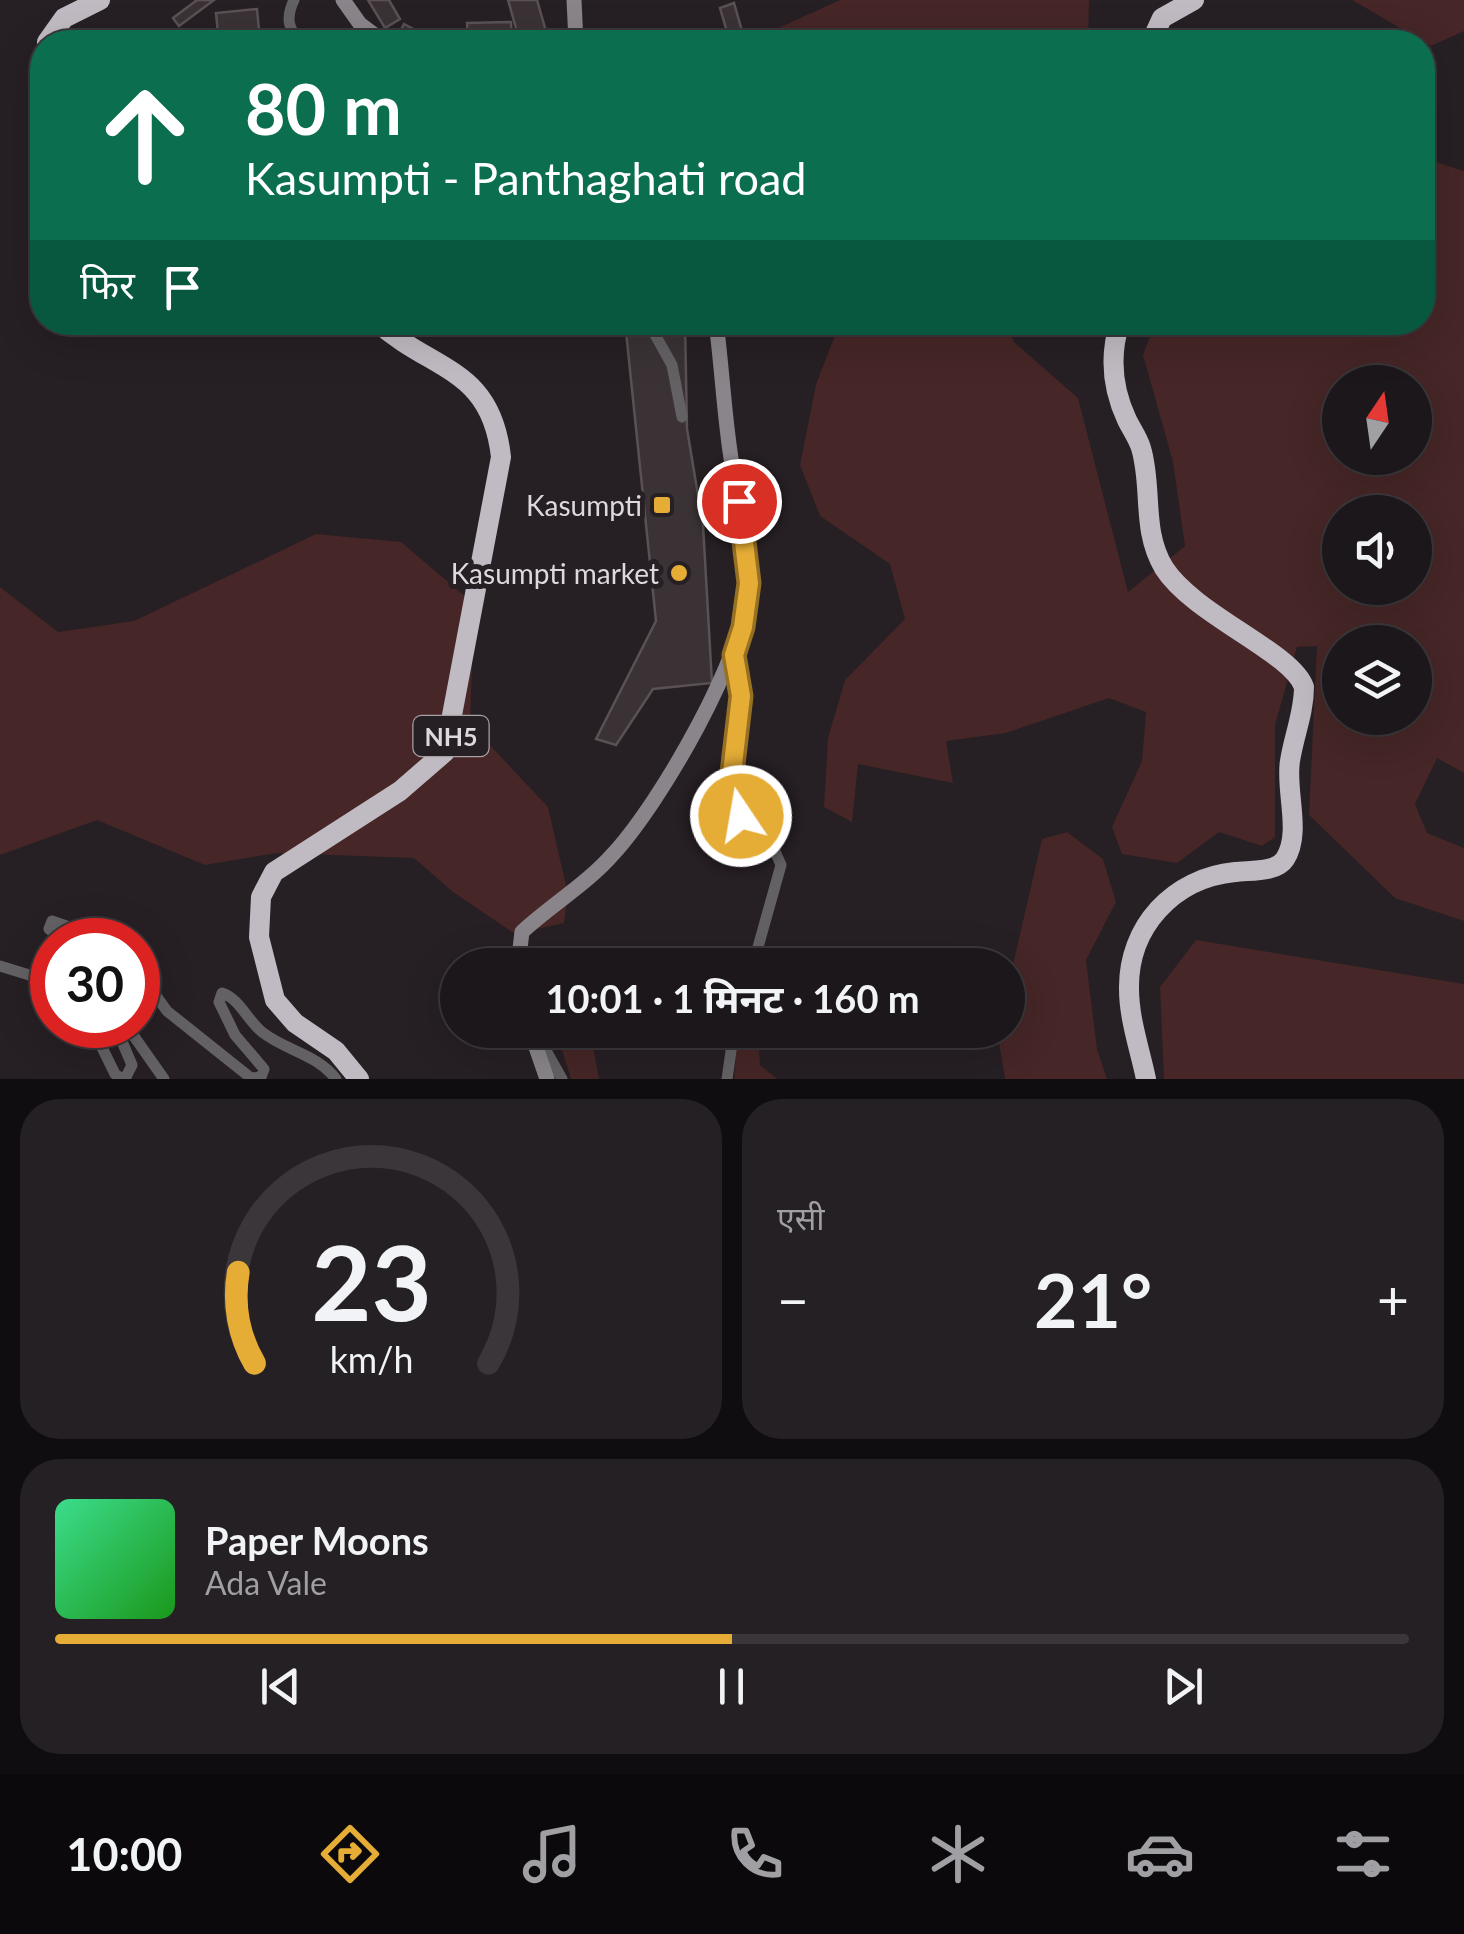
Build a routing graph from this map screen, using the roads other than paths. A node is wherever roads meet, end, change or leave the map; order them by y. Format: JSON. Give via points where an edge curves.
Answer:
{"nodes":[{"id":1,"x":100,"y":0,"type":"edge"},
{"id":2,"x":294,"y":0,"type":"edge"},
{"id":3,"x":343,"y":0,"type":"edge"},
{"id":4,"x":574,"y":0,"type":"edge"},
{"id":5,"x":1194,"y":0,"type":"edge"},
{"id":6,"x":56,"y":30,"type":"edge"},
{"id":7,"x":291,"y":30,"type":"edge"},
{"id":8,"x":368,"y":30,"type":"edge"},
{"id":9,"x":575,"y":30,"type":"edge"},
{"id":10,"x":1156,"y":30,"type":"edge"},
{"id":11,"x":397,"y":335,"type":"edge"},
{"id":12,"x":655,"y":335,"type":"edge"},
{"id":13,"x":717,"y":335,"type":"edge"},
{"id":14,"x":1117,"y":335,"type":"edge"},
{"id":15,"x":682,"y":418,"type":"dead end"},
{"id":16,"x":734,"y":655,"type":"junction"},
{"id":17,"x":520,"y":948,"type":"edge"},
{"id":18,"x":758,"y":948,"type":"edge"},
{"id":19,"x":0,"y":966,"type":"edge"},
{"id":20,"x":30,"y":975,"type":"edge"},
{"id":21,"x":160,"y":1001,"type":"edge"},
{"id":22,"x":102,"y":1048,"type":"edge"},
{"id":23,"x":125,"y":1048,"type":"edge"},
{"id":24,"x":142,"y":1048,"type":"edge"},
{"id":25,"x":538,"y":1048,"type":"edge"},
{"id":26,"x":543,"y":1048,"type":"edge"},
{"id":27,"x":731,"y":1048,"type":"edge"},
{"id":28,"x":123,"y":1079,"type":"edge"},
{"id":29,"x":164,"y":1079,"type":"edge"},
{"id":30,"x":336,"y":1079,"type":"edge"},
{"id":31,"x":359,"y":1079,"type":"edge"},
{"id":32,"x":547,"y":1079,"type":"edge"},
{"id":33,"x":562,"y":1079,"type":"edge"},
{"id":34,"x":727,"y":1079,"type":"edge"},
{"id":35,"x":1146,"y":1079,"type":"edge"}],
"edges":[{"from":1,"to":6,"type":"highway","via":[[64,18]]},
{"from":2,"to":7,"type":"street"},
{"from":3,"to":8,"type":"street"},
{"from":4,"to":9,"type":"street"},
{"from":5,"to":10,"type":"highway","via":[[1162,18]]},
{"from":11,"to":31,"type":"highway","number":"NH5","via":[[481,394],[498,430],[501,456],[445,752],[400,791],[274,872],[261,897],[259,937],[276,1000]]},
{"from":12,"to":15,"type":"street","via":[[681,391]]},
{"from":13,"to":16,"type":"street","via":[[749,583]]},
{"from":14,"to":35,"type":"highway","via":[[1115,385],[1140,444],[1149,526],[1163,567],[1210,614],[1292,666],[1304,686],[1289,762],[1286,858],[1274,867],[1223,873],[1181,889],[1149,918],[1136,946],[1129,990]]},
{"from":16,"to":17,"type":"street","via":[[658,796],[613,855],[522,932]]},
{"from":16,"to":18,"type":"street","via":[[741,696],[731,802],[781,865]]},
{"from":19,"to":20,"type":"street"},
{"from":21,"to":30,"type":"street","via":[[252,1078],[261,1078],[264,1069],[234,1035],[219,1002],[222,994],[232,997],[262,1032],[323,1064]]},
{"from":22,"to":28,"type":"street"},
{"from":23,"to":28,"type":"street","via":[[132,1065]]},
{"from":24,"to":29,"type":"street"},
{"from":25,"to":32,"type":"street"},
{"from":26,"to":33,"type":"street"},
{"from":27,"to":34,"type":"street"}]}
